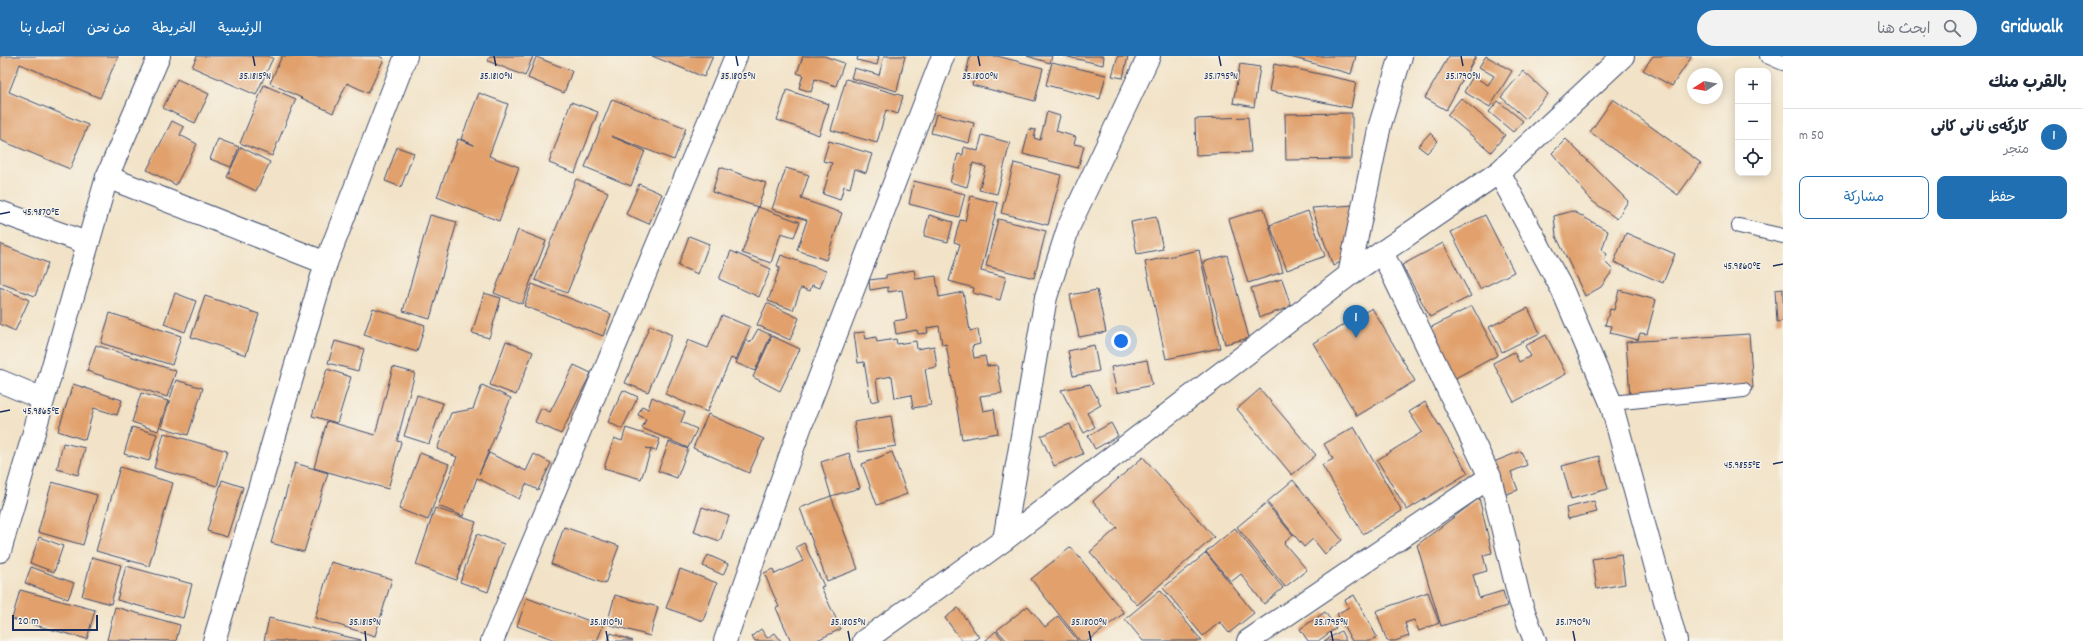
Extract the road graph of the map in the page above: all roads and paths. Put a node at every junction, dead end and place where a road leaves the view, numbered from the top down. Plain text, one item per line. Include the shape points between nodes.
1 (159, 56) edge
2 (406, 56) edge
3 (736, 56) edge
4 (943, 56) edge
5 (1149, 56) edge
6 (1401, 56) edge
7 (1623, 56) edge
8 (1767, 56) edge
9 (1783, 63) edge
10 (1499, 172) junction
11 (107, 177) junction
12 (0, 212) edge
13 (1738, 226) dead end
14 (1783, 236) edge
15 (87, 243) junction
16 (1382, 252) junction
17 (326, 263) junction
18 (1349, 275) junction
19 (0, 381) edge
20 (1744, 390) dead end
21 (43, 399) junction
22 (1611, 403) junction
23 (1490, 477) junction
24 (1004, 540) junction
25 (0, 551) edge
26 (214, 641) edge
27 (492, 641) edge
28 (725, 641) edge
29 (864, 641) edge
30 (1248, 641) edge
31 (1535, 641) edge
32 (1676, 641) edge

1 - 11 street
2 - 17 street
3 - 27 street
4 - 28 street via 800,428
5 - 24 street via 1069,226 1046,297
6 - 18 street via 1380,125
7 - 10 street
8 - 9 lane
10 - 16 street
10 - 22 street via 1562,289
11 - 15 street
11 - 17 street
12 - 15 street
13 - 14 lane
15 - 21 street
16 - 18 street
16 - 23 street
17 - 26 street
18 - 24 street
19 - 21 street
20 - 22 lane
21 - 25 street
22 - 32 street
23 - 30 street
23 - 31 street via 1520,601
24 - 29 street

